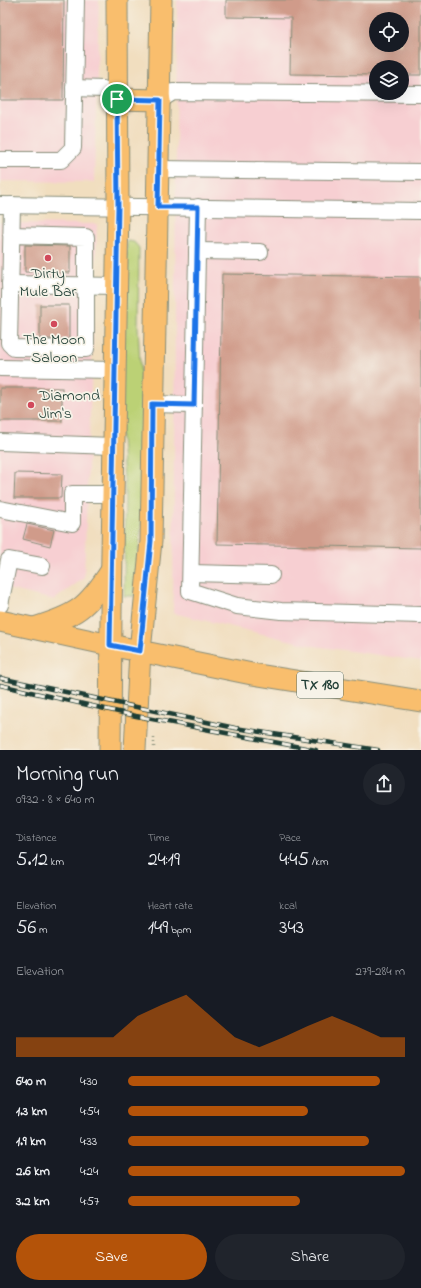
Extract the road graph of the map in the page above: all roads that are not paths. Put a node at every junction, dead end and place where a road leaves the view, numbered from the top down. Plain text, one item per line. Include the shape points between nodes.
1 (76, 0) edge
2 (117, 0) edge
3 (161, 0) edge
4 (74, 88) junction
5 (421, 94) edge
6 (117, 99) junction
7 (160, 100) junction
8 (0, 160) edge
9 (159, 169) junction
10 (421, 172) edge
11 (6, 205) edge
12 (118, 206) junction
13 (158, 207) junction
14 (198, 207) junction
15 (421, 211) edge
16 (11, 235) junction
17 (197, 251) junction
18 (260, 252) dead end
19 (10, 284) junction
20 (86, 286) junction
21 (116, 286) junction
22 (0, 368) edge
23 (114, 370) junction
24 (152, 404) junction
25 (194, 405) junction
26 (0, 442) edge
27 (113, 446) junction
28 (112, 494) junction
29 (0, 509) edge
30 (42, 566) dead end
31 (111, 571) junction
32 (191, 573) junction
33 (271, 575) dead end
34 (0, 605) edge
35 (421, 614) edge
36 (0, 621) edge
37 (34, 628) junction
38 (110, 645) junction
39 (140, 651) junction
40 (421, 701) edge
41 (110, 750) edge
42 (135, 750) edge

1 - 4 street
2 - 6 main road
3 - 7 main road
4 - 6 street via 103,89
4 - 8 street via 73,148 61,160
5 - 7 street via 173,92
6 - 7 main road
6 - 12 main road
7 - 9 main road
9 - 10 street
9 - 13 main road
11 - 12 street
11 - 16 street
12 - 13 street
12 - 21 main road
13 - 14 street
13 - 24 main road
14 - 15 street
14 - 17 street
16 - 19 street
16 - 20 street via 86,237
17 - 18 street
17 - 25 street
19 - 20 street
19 - 20 street via 9,343 14,348 86,350
20 - 21 street
21 - 23 main road
22 - 23 street
23 - 27 main road
24 - 25 street
24 - 39 main road via 151,541
25 - 32 street
26 - 27 street
27 - 28 main road
28 - 29 street via 72,494 72,524
28 - 31 main road
30 - 34 street via 9,560
31 - 37 main road via 95,596 80,609 61,620
31 - 38 main road
32 - 33 street
32 - 35 street via 190,591 237,606 281,611
36 - 37 main road, TX 180
37 - 38 main road, TX 180
38 - 39 main road, TX 180
38 - 41 main road
39 - 40 main road, TX 180 via 252,674
39 - 42 main road

